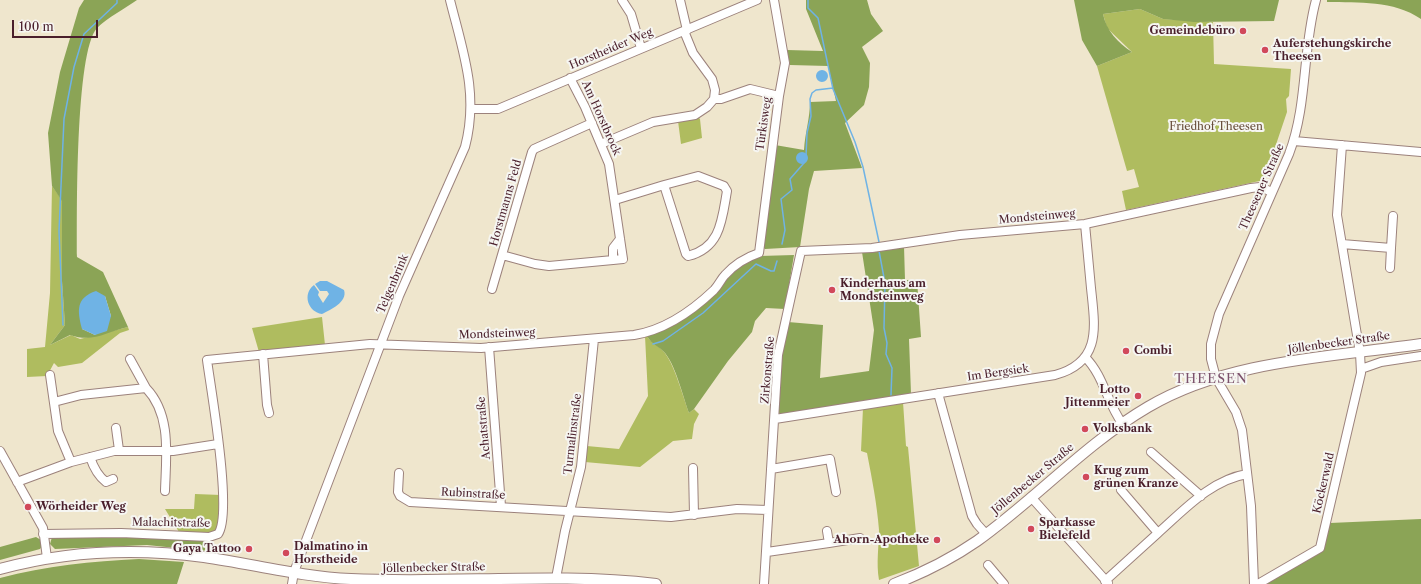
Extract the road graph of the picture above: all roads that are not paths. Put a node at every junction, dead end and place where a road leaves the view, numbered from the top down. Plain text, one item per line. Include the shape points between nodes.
1 (450, 0) edge
2 (622, 0) edge
3 (680, 0) edge
4 (757, 0) edge
5 (774, 0) edge
6 (1316, 0) edge
7 (686, 30) junction
8 (640, 48) junction
9 (570, 78) junction
10 (779, 96) junction
11 (714, 99) junction
12 (471, 109) junction
13 (592, 123) junction
14 (1294, 141) junction
15 (601, 144) junction
16 (1342, 145) junction
17 (1421, 152) edge
18 (664, 185) junction
19 (1272, 192) junction
20 (615, 200) junction
21 (1393, 216) dead end
22 (1085, 224) junction
23 (1342, 244) junction
24 (1391, 248) junction
25 (800, 251) joint
26 (759, 252) joint
27 (502, 255) junction
28 (613, 260) joint
29 (1390, 268) dead end
30 (492, 289) dead end
31 (594, 340) junction
32 (380, 344) junction
33 (1421, 344) edge
34 (489, 347) junction
35 (1360, 353) junction
36 (263, 354) junction
37 (1421, 356) edge
38 (1085, 357) junction
39 (130, 359) dead end
40 (207, 360) joint
41 (1361, 369) junction
42 (50, 375) dead end
43 (1216, 378) junction
44 (146, 388) junction
45 (938, 393) junction
46 (54, 402) junction
47 (270, 413) dead end
48 (775, 419) junction
49 (1122, 423) junction
50 (116, 428) dead end
51 (218, 444) junction
52 (119, 450) junction
53 (0, 451) edge
54 (166, 451) junction
55 (1151, 452) dead end
56 (90, 456) junction
57 (71, 462) junction
58 (693, 468) dead end
59 (771, 469) junction
60 (398, 473) dead end
61 (1247, 474) junction
62 (113, 480) dead end
63 (17, 482) junction
64 (1121, 490) dead end
65 (165, 491) dead end
66 (836, 492) dead end
67 (1201, 496) junction
68 (1031, 497) junction
69 (502, 506) junction
70 (570, 510) junction
71 (768, 510) junction
72 (694, 515) junction
73 (827, 531) dead end
74 (1158, 533) junction
75 (44, 534) junction
76 (986, 534) junction
77 (860, 538) dead end
78 (829, 543) junction
79 (767, 552) junction
80 (47, 558) junction
81 (988, 565) dead end
82 (0, 569) edge
83 (294, 572) junction
84 (556, 578) junction
85 (1107, 582) edge
86 (292, 584) edge
87 (656, 584) edge
88 (764, 584) edge
89 (894, 584) edge
90 (1004, 584) edge
91 (1254, 584) edge
92 (1258, 584) edge

1 - 12 street, Telgenbrink via 468,72
2 - 8 street via 631,14
3 - 7 street
4 - 7 street, Horstheider Weg
5 - 10 street, Türkisweg via 785,53 785,70
6 - 14 street, Theesener Straße via 1309,37 1302,105
7 - 8 street, Horstheider Weg
7 - 11 street via 693,53 712,79
8 - 9 street, Horstheider Weg
9 - 12 street, Horstheider Weg via 498,109
9 - 13 street, Am Horstbrock
10 - 11 street via 750,89
10 - 26 street, Türkisweg
11 - 15 street via 695,115 653,122
12 - 32 street, Telgenbrink via 470,128 460,160
13 - 15 street, Am Horstbrock
13 - 27 street, Horstmanns Feld via 534,149
14 - 16 street
14 - 19 street, Theesener Straße
15 - 20 street, Am Horstbrock via 609,164
16 - 17 street
16 - 23 street, Köckerwald via 1338,215
18 - 18 street via 698,176 726,188 719,232 712,242 690,256 686,254
18 - 20 street
19 - 22 street, Mondsteinweg via 1260,187 1251,188
19 - 43 street, Theesener Straße via 1214,330 1211,353
20 - 28 street, Am Horstbrock via 620,239 612,248
21 - 24 street
22 - 25 street, Mondsteinweg via 960,235 872,248
22 - 38 street, Im Bergsiek via 1095,330 1092,345
23 - 24 street
23 - 35 street, Köckerwald
24 - 29 street
25 - 48 street, Zirkonstraße via 778,355
26 - 31 street, Mondsteinweg via 733,268 700,302 672,321 646,333
27 - 28 street, Horstmanns Feld via 549,266
27 - 30 street, Horstmanns Feld
31 - 34 street, Mondsteinweg
31 - 70 street, Turmalinstraße via 583,451
32 - 34 street, Mondsteinweg
32 - 36 street, Mondsteinweg
32 - 83 street, Telgenbrink
33 - 35 main road, Jöllenbecker Straße
34 - 69 street, Achatstraße
35 - 41 street, Köckerwald
35 - 43 main road, Jöllenbecker Straße via 1279,364
36 - 40 street, Mondsteinweg
36 - 47 street via 267,405
37 - 41 street via 1381,362
38 - 45 street, Im Bergsiek via 1071,369 1055,375
38 - 49 street via 1099,375
39 - 44 street
40 - 51 street, Malachitstraße
41 - 92 street, Köckerwald via 1320,548
42 - 46 street
43 - 49 main road, Jöllenbecker Straße via 1159,401
43 - 61 street, Theesener Straße via 1239,419
44 - 46 street via 81,395
44 - 54 street via 160,408
45 - 48 street, Im Bergsiek
45 - 76 street via 972,516
46 - 57 street via 58,431
48 - 59 street, Zirkonstraße
49 - 68 main road, Jöllenbecker Straße
50 - 52 street
51 - 54 street
51 - 75 street, Malachitstraße via 224,505 221,528 214,536
52 - 54 street
52 - 56 street
53 - 63 street
54 - 65 street
55 - 67 street
56 - 57 street
56 - 62 street via 94,468 104,480
57 - 63 street
58 - 72 street
59 - 66 street via 830,459
59 - 71 street, Zirkonstraße
60 - 69 street, Rubinstraße via 398,492 406,501
61 - 67 street via 1230,478
61 - 91 street, Theesener Straße via 1252,515
63 - 75 street
64 - 74 street
67 - 74 street
68 - 76 main road, Jöllenbecker Straße
68 - 85 street
69 - 70 street, Rubinstraße
70 - 72 street, Rubinstraße via 632,515
70 - 84 street, Turmalinstraße
71 - 72 street, Rubinstraße via 737,509
71 - 79 street, Zirkonstraße
73 - 78 street
74 - 85 street
75 - 80 street
76 - 89 main road, Jöllenbecker Straße via 943,561
77 - 78 street
78 - 79 street
79 - 88 street, Zirkonstraße
80 - 82 main road, Jöllenbecker Straße
80 - 83 main road, Jöllenbecker Straße via 115,552 163,553 206,557
81 - 90 street
83 - 84 main road, Jöllenbecker Straße via 344,579
83 - 86 street, Telgenbrink
84 - 87 main road, Jöllenbecker Straße

